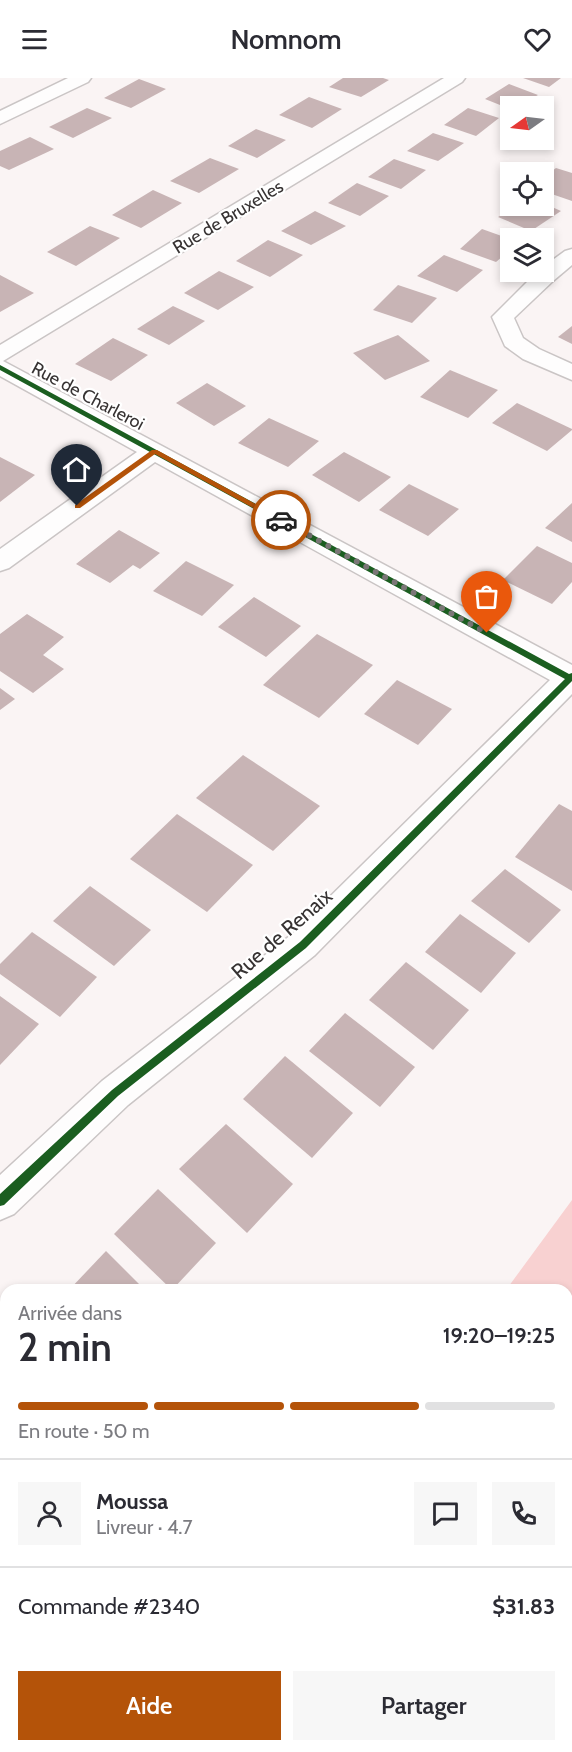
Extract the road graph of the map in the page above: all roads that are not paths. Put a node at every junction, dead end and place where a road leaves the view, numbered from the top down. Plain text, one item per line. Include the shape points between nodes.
1 (82, 78) edge
2 (456, 78) edge
3 (0, 118) edge
4 (572, 255) edge
5 (0, 356) edge
6 (0, 368) edge
7 (572, 373) edge
8 (154, 451) junction
9 (0, 562) edge
10 (571, 677) edge
11 (0, 1201) edge

1 - 3 street
2 - 5 street, Rue de Bruxelles
4 - 7 street via 503,317 513,342
6 - 8 street, Rue de Charleroi
8 - 9 street
8 - 10 street, Rue de Charleroi
10 - 11 street, Rue de Renaix via 303,945 115,1093

